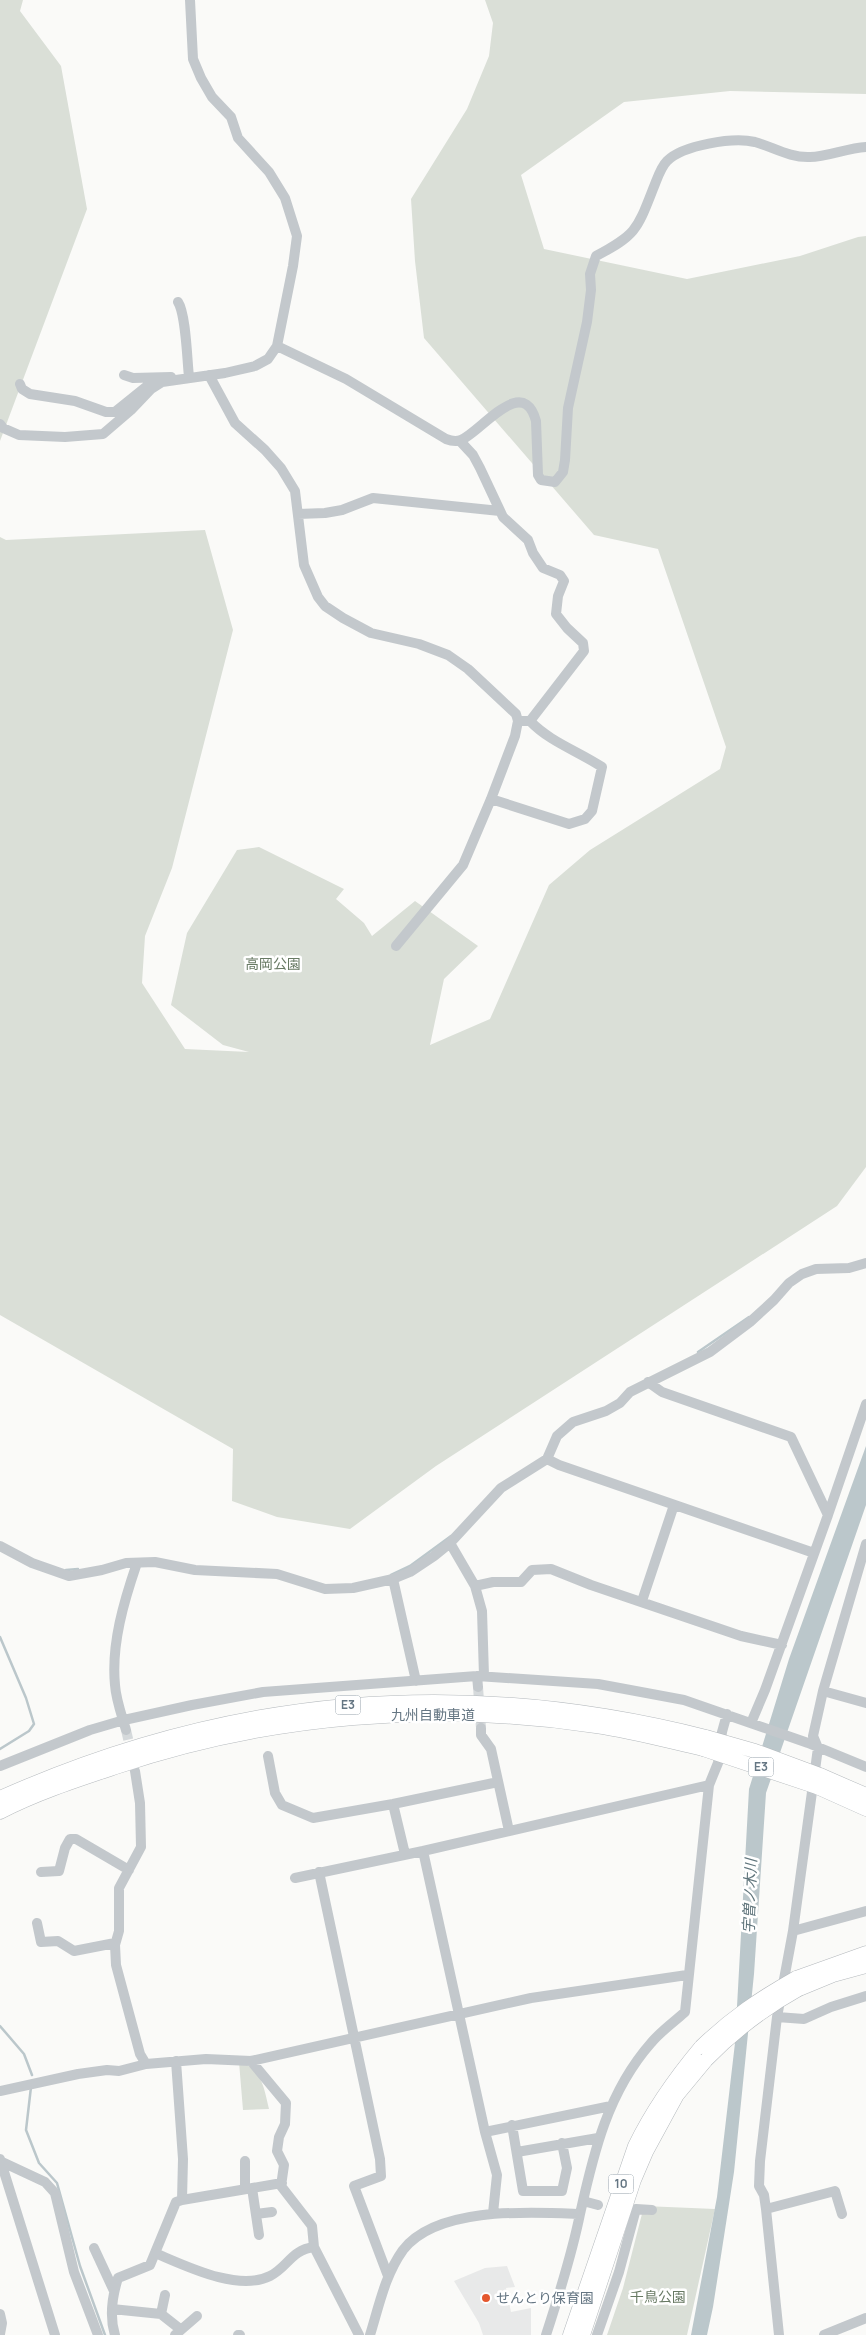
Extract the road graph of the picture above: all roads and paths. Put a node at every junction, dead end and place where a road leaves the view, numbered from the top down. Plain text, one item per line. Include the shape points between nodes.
1 (190, 0) edge
2 (866, 147) edge
3 (178, 302) dead end
4 (277, 346) junction
5 (124, 375) dead end
6 (209, 375) junction
7 (184, 378) junction
8 (161, 383) junction
9 (20, 384) dead end
10 (0, 424) edge
11 (460, 440) junction
12 (500, 511) junction
13 (298, 514) junction
14 (518, 720) junction
15 (530, 721) junction
16 (491, 799) junction
17 (396, 946) dead end
18 (866, 1263) edge
19 (648, 1382) junction
20 (866, 1404) edge
21 (547, 1459) junction
22 (674, 1506) junction
23 (828, 1515) junction
24 (450, 1543) junction
25 (866, 1544) edge
26 (0, 1546) edge
27 (814, 1553) junction
28 (136, 1563) junction
29 (394, 1579) junction
30 (475, 1586) junction
31 (642, 1601) junction
32 (782, 1645) junction
33 (480, 1676) junction
34 (416, 1681) junction
35 (478, 1687) tunnel mouth
36 (823, 1691) junction
37 (866, 1703) edge
38 (727, 1714) junction
39 (753, 1724) junction
40 (125, 1725) junction
41 (481, 1728) tunnel mouth
42 (704, 1743) junction
43 (813, 1745) junction
44 (268, 1756) dead end
45 (0, 1766) edge
46 (866, 1766) edge
47 (135, 1771) dead end
48 (819, 1781) junction
49 (498, 1782) junction
50 (709, 1785) junction
51 (866, 1795) edge
52 (0, 1798) edge
53 (393, 1804) junction
54 (866, 1809) edge
55 (0, 1812) edge
56 (509, 1832) junction
57 (424, 1851) junction
58 (405, 1854) junction
59 (129, 1870) junction
60 (41, 1872) dead end
61 (319, 1872) junction
62 (295, 1878) dead end
63 (866, 1911) edge
64 (37, 1924) dead end
65 (793, 1930) junction
66 (115, 1943) junction
67 (866, 1952) edge
68 (866, 1966) edge
69 (687, 1975) junction
70 (797, 1984) junction
71 (866, 1996) edge
72 (458, 2013) junction
73 (777, 2018) junction
74 (353, 2037) junction
75 (176, 2061) junction
76 (251, 2061) junction
77 (146, 2064) junction
78 (0, 2091) edge
79 (611, 2106) junction
80 (512, 2126) junction
81 (485, 2132) junction
82 (598, 2138) junction
83 (562, 2143) junction
84 (517, 2152) junction
85 (0, 2160) edge
86 (244, 2161) dead end
87 (282, 2183) junction
88 (249, 2189) junction
89 (182, 2200) junction
90 (582, 2201) junction
91 (598, 2205) dead end
92 (766, 2209) junction
93 (652, 2210) dead end
94 (272, 2212) dead end
95 (493, 2213) junction
96 (256, 2214) junction
97 (580, 2214) junction
98 (842, 2214) dead end
99 (259, 2235) dead end
100 (314, 2247) junction
101 (94, 2248) dead end
102 (155, 2254) junction
103 (388, 2276) junction
104 (114, 2291) junction
105 (166, 2295) dead end
106 (112, 2309) junction
107 (0, 2314) edge
108 (161, 2314) junction
109 (197, 2316) dead end
110 (866, 2318) edge
111 (177, 2332) edge
112 (0, 2334) edge
113 (55, 2335) edge
114 (98, 2335) edge
115 (115, 2335) edge
116 (359, 2335) edge
117 (370, 2335) edge
118 (546, 2335) edge
119 (570, 2335) edge
120 (583, 2335) edge
121 (597, 2335) edge
122 (779, 2335) edge
123 (824, 2335) edge

1 - 4 street via 193,59 201,78 212,97 231,117 238,138 270,172 285,198 297,236
2 - 11 street via 810,157 791,155 754,142 730,141 691,148 666,162 638,227 624,240 596,256 590,274 587,322 568,408 563,472 555,482 541,480 538,475 536,421 534,413 524,403 509,405
3 - 7 street via 184,310
4 - 6 street via 268,359 255,366
4 - 11 street via 346,379 446,439
5 - 7 street
6 - 7 street
6 - 13 street via 235,423 281,468 295,491
7 - 8 street
8 - 9 street via 153,381 115,412 30,394
8 - 10 street via 103,434 65,437 19,435
11 - 12 street via 473,454
12 - 13 street via 373,498 342,510
12 - 15 street via 502,517 528,540 532,553 543,568 560,575 564,581 556,614 583,643 584,651
13 - 14 street via 304,565 325,606 371,633 419,644 448,655 468,669 516,714
14 - 15 street
14 - 16 street via 517,731
15 - 16 street via 555,741 584,754 602,767 592,811 585,819 569,824
16 - 17 street via 462,865
18 - 19 street via 849,1268 816,1269 802,1274 750,1322 710,1352
19 - 21 street via 606,1412 573,1422 557,1436
19 - 23 street via 662,1392 791,1437
20 - 23 street
21 - 22 street
21 - 24 street via 501,1488
22 - 27 street
22 - 31 street
23 - 27 street
24 - 29 street via 410,1572
24 - 30 street
25 - 36 street
26 - 28 street via 32,1564 69,1576
27 - 32 street
28 - 29 street via 277,1574 326,1589 353,1588
28 - 40 street via 115,1654 114,1686
29 - 34 street
30 - 31 street via 521,1582 532,1570 551,1569
30 - 33 street via 482,1611
31 - 32 street via 741,1636
32 - 39 street
33 - 34 street
33 - 35 street
33 - 38 street via 598,1684 684,1700
34 - 40 street via 263,1692
36 - 37 street
36 - 43 street
38 - 39 street
38 - 50 street via 718,1762
39 - 43 street
40 - 45 street via 90,1730
41 - 49 street via 481,1735 491,1748
42 - 48 highway, 九州自動車道 / E3, bridge via 755,1751
42 - 52 highway, 九州自動車道 / E3 via 657,1724 535,1705 406,1701 340,1706 275,1714 141,1744 64,1770
42 - 55 highway, 九州自動車道 / E3 via 534,1718 407,1714 341,1718 278,1726 143,1757 68,1783
43 - 46 street
43 - 65 street
44 - 53 street via 274,1793 282,1805 312,1818
47 - 59 street via 141,1847
48 - 51 highway, 九州自動車道 / E3
48 - 54 highway, 九州自動車道 / E3
49 - 53 street
49 - 56 street
50 - 56 street
50 - 69 street
53 - 58 street
56 - 57 street
57 - 58 street
57 - 72 street
58 - 61 street
59 - 60 street via 76,1838 70,1839 65,1848 59,1871
59 - 66 street via 120,1888 119,1930
61 - 62 street
61 - 74 street
63 - 65 street
64 - 66 street via 41,1942 58,1941 74,1950
65 - 73 street
66 - 77 street via 116,1965 140,2054
67 - 70 highway, 10
68 - 70 highway, 10
69 - 72 street via 531,1998
69 - 79 street via 685,2012 652,2042
70 - 119 highway, 10, bridge via 753,2002 727,2022 700,2047 648,2118 635,2146
70 - 120 highway, 10, bridge via 748,2021 706,2060 677,2095 634,2180
71 - 73 street via 804,2019
72 - 74 street
72 - 81 street
73 - 92 street via 760,2161 759,2186
74 - 76 street
74 - 103 street via 381,2176 354,2186
75 - 76 street
75 - 77 street
75 - 89 street via 183,2159
76 - 87 street via 286,2102 285,2124 277,2150 284,2164
77 - 78 street via 119,2071 78,2074
79 - 80 street
79 - 82 street
80 - 81 street
80 - 84 street
81 - 95 street via 496,2175
82 - 83 street
82 - 90 street
83 - 84 street
83 - 84 street via 566,2168 562,2191 523,2191
85 - 113 street
85 - 114 street via 45,2182 54,2193 74,2272
86 - 88 street
87 - 88 street
87 - 100 street via 281,2186 312,2226
88 - 89 street
88 - 96 street
89 - 102 street via 176,2202
90 - 91 street
90 - 97 street
92 - 98 street via 835,2191
92 - 122 street
93 - 121 street via 636,2209
94 - 96 street
95 - 97 street
95 - 103 street via 444,2225 420,2235 404,2249
96 - 99 street
97 - 118 street
100 - 102 street via 303,2248 270,2276 242,2282
100 - 116 street
101 - 104 street
102 - 104 street via 150,2266 118,2278
103 - 117 street
104 - 106 street
105 - 108 street
106 - 108 street
106 - 115 street
107 - 112 street
108 - 111 street
109 - 111 street
110 - 123 street

